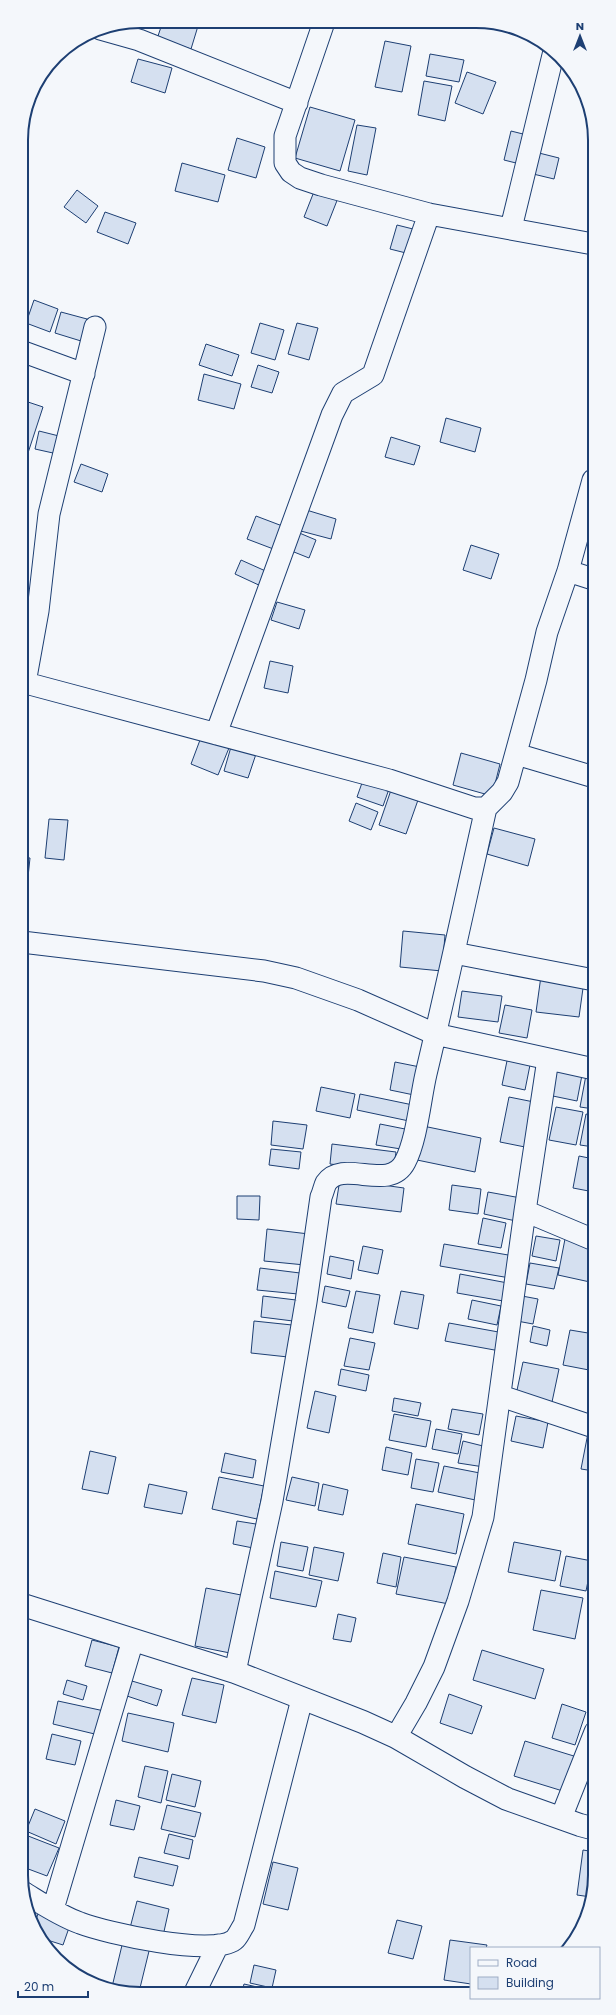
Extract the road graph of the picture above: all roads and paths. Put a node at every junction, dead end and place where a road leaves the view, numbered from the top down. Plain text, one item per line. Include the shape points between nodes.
1 (322, 28) edge
2 (111, 32) edge
3 (552, 58) edge
4 (297, 103) junction
5 (429, 214) junction
6 (512, 228) junction
7 (588, 243) edge
8 (95, 327) dead end
9 (28, 353) edge
10 (84, 374) junction
11 (588, 498) edge
12 (568, 571) junction
13 (588, 577) edge
14 (28, 662) edge
15 (28, 683) edge
16 (216, 734) junction
17 (516, 754) junction
18 (588, 775) edge
19 (486, 808) junction
20 (28, 943) edge
21 (454, 953) junction
22 (588, 979) edge
23 (435, 1034) junction
24 (548, 1059) junction
25 (588, 1068) edge
26 (525, 1211) junction
27 (588, 1237) edge
28 (501, 1396) junction
29 (588, 1425) edge
30 (28, 1609) edge
31 (133, 1640) junction
32 (235, 1672) junction
33 (302, 1699) junction
34 (396, 1737) junction
35 (588, 1750) edge
36 (561, 1818) junction
37 (588, 1827) edge
38 (30, 1896) edge
39 (53, 1909) junction
40 (218, 1945) junction
41 (197, 1987) edge

1 - 4 street
2 - 4 street via 132,37
3 - 6 street
4 - 5 street via 285,136 285,163 291,172 321,185
5 - 6 street
5 - 16 street via 373,375 343,393 332,415
6 - 7 street
8 - 10 street
9 - 10 street
10 - 14 street via 49,514 38,611
11 - 12 street
12 - 13 street
12 - 17 street via 547,632
15 - 16 street
16 - 19 street via 389,780 474,808
17 - 18 street
17 - 19 street via 508,782
19 - 21 street
20 - 23 street via 209,963 296,978 358,1000
21 - 22 street
21 - 23 street
23 - 24 street
23 - 32 street via 411,1144 400,1170 393,1175 382,1176 334,1176 327,1183 321,1197 272,1501
24 - 25 street
24 - 26 street
26 - 27 street
26 - 28 street
28 - 29 street
28 - 34 street via 483,1517 458,1601 434,1667
30 - 31 street
31 - 32 street
31 - 39 street
32 - 33 street
33 - 34 street
33 - 40 street via 244,1925 233,1940
34 - 36 street via 508,1799
35 - 36 street
36 - 37 street
38 - 39 street
39 - 40 street via 78,1923 107,1932 151,1940
40 - 41 street

